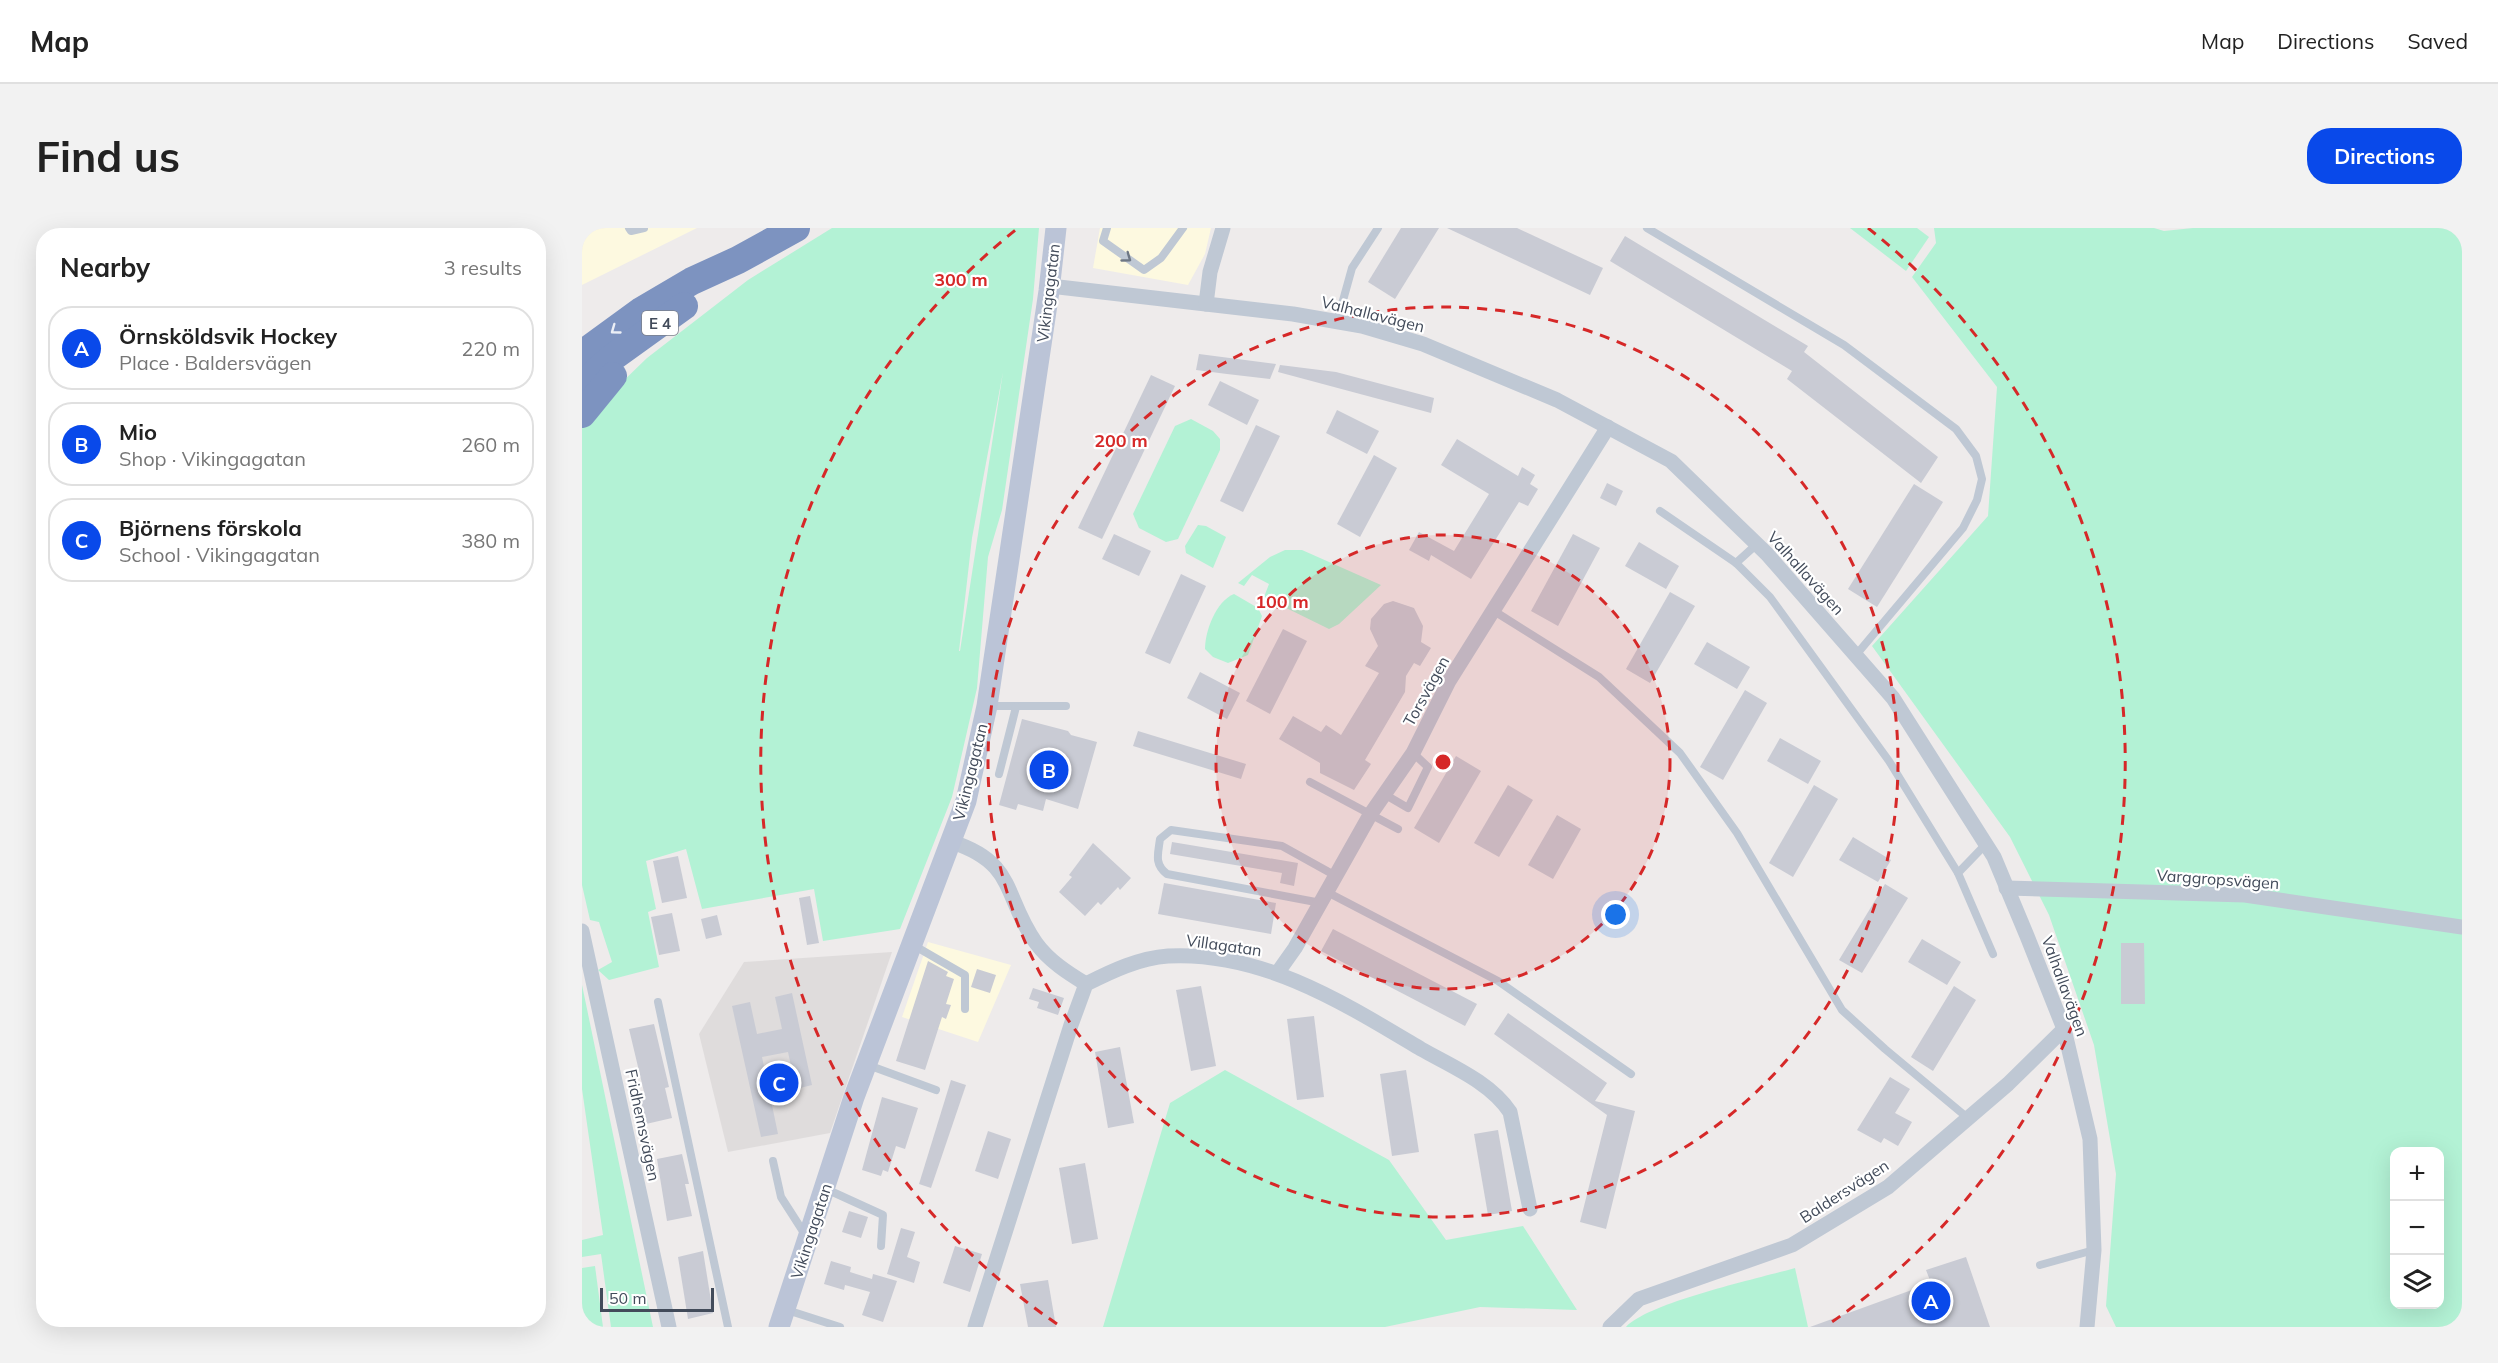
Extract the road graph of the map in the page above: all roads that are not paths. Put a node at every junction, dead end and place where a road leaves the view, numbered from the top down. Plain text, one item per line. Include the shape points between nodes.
1 (644, 228) edge
2 (796, 228) edge
3 (1056, 228) edge
4 (1107, 228) edge
5 (1183, 228) edge
6 (1223, 228) edge
7 (1378, 228) edge
8 (1647, 228) edge
9 (630, 229) edge
10 (738, 260) junction
11 (1050, 286) junction
12 (1206, 304) junction
13 (680, 308) junction
14 (1337, 322) junction
15 (582, 354) edge
16 (582, 386) edge
17 (582, 414) edge
18 (1608, 427) junction
19 (1660, 512) dead end
20 (1757, 544) junction
21 (1736, 563) junction
22 (1494, 611) junction
23 (1856, 656) junction
24 (987, 706) junction
25 (1066, 706) dead end
26 (1016, 707) junction
27 (1413, 753) junction
28 (999, 774) dead end
29 (1310, 782) dead end
30 (1384, 794) junction
31 (1370, 815) junction
32 (1398, 829) dead end
33 (951, 842) junction
34 (1986, 844) junction
35 (1958, 873) junction
36 (1336, 876) junction
37 (2006, 888) junction
38 (1324, 897) junction
39 (2462, 927) edge
40 (582, 931) edge
41 (911, 945) junction
42 (1993, 954) dead end
43 (1278, 972) junction
44 (1086, 984) junction
45 (658, 1002) dead end
46 (964, 1009) dead end
47 (2064, 1029) junction
48 (866, 1065) junction
49 (1630, 1074) dead end
50 (936, 1090) dead end
51 (1969, 1119) junction
52 (773, 1161) dead end
53 (824, 1188) junction
54 (1530, 1209) dead end
55 (808, 1239) junction
56 (881, 1246) dead end
57 (2094, 1250) junction
58 (2040, 1265) dead end
59 (782, 1318) edge
60 (669, 1327) edge
61 (728, 1327) edge
62 (840, 1327) edge
63 (975, 1327) edge
64 (1610, 1327) edge
65 (2087, 1327) edge

1 - 9 lane
2 - 10 highway, E 4
3 - 11 street, Vikingagatan
4 -> 5 lane via 1104,241 1143,270 1161,258
6 - 12 street via 1210,272
7 - 14 lane via 1352,268
8 - 23 lane via 1844,345 1956,429 1976,456 1982,479 1963,528
10 - 13 highway, E 4
10 -> 15 highway, E 4 via 641,311
11 - 12 street, Valhallavägen
11 - 24 street, Vikingagatan
12 - 14 street, Valhallavägen
13 - 16 highway, E 4 via 609,360
13 - 17 highway via 620,368
14 - 18 street, Valhallavägen via 1423,344 1557,400
18 - 20 street, Valhallavägen via 1671,461
18 - 22 street, Torsvägen
19 - 21 lane
20 - 21 lane
20 - 23 street, Valhallavägen
21 - 35 lane via 1770,597 1833,681
22 - 27 street, Torsvägen via 1449,681
22 - 51 lane via 1599,676 1680,753 1737,833 1842,1010
23 - 34 street, Valhallavägen via 1893,698
24 - 26 lane
24 - 33 street, Vikingagatan via 966,801
25 - 26 lane
26 - 28 lane
27 - 30 street, Torsvägen
27 - 30 lane via 1428,767 1408,808
29 - 31 lane
30 - 31 street, Torsvägen
31 - 32 lane
31 - 36 street, Torsvägen
33 - 41 street, Vikingagatan
33 - 44 street via 977,851 996,866 1009,884 1037,944 1057,965
34 - 35 lane
34 - 37 street, Valhallavägen
35 - 42 lane
36 - 38 street, Torsvägen
36 - 38 lane via 1282,846 1171,830 1160,839 1157,861 1167,874
37 - 39 street, Varggropsvägen via 2246,895
37 - 47 street, Valhallavägen
38 - 43 street, Torsvägen
38 - 49 lane via 1498,981
40 - 60 street, Fridhemsvägen
41 - 46 lane via 964,975
41 - 48 street, Vikingagatan
43 - 44 street, Villagatan via 1212,958 1167,956 1123,966
43 - 54 street, Villagatan via 1351,1006 1494,1093 1513,1123
44 - 63 street
45 - 61 lane
47 - 51 street, Baldersvägen
47 - 57 street, Valhallavägen via 2090,1139
48 - 50 lane
48 - 53 street, Vikingagatan
51 - 64 street, Baldersvägen via 1888,1187 1792,1245 1639,1299
52 - 55 lane via 781,1197
53 - 55 street, Vikingagatan
53 - 56 lane via 883,1215
55 - 59 street, Vikingagatan
57 - 58 lane
57 - 65 street, Valhallavägen
59 - 62 lane

